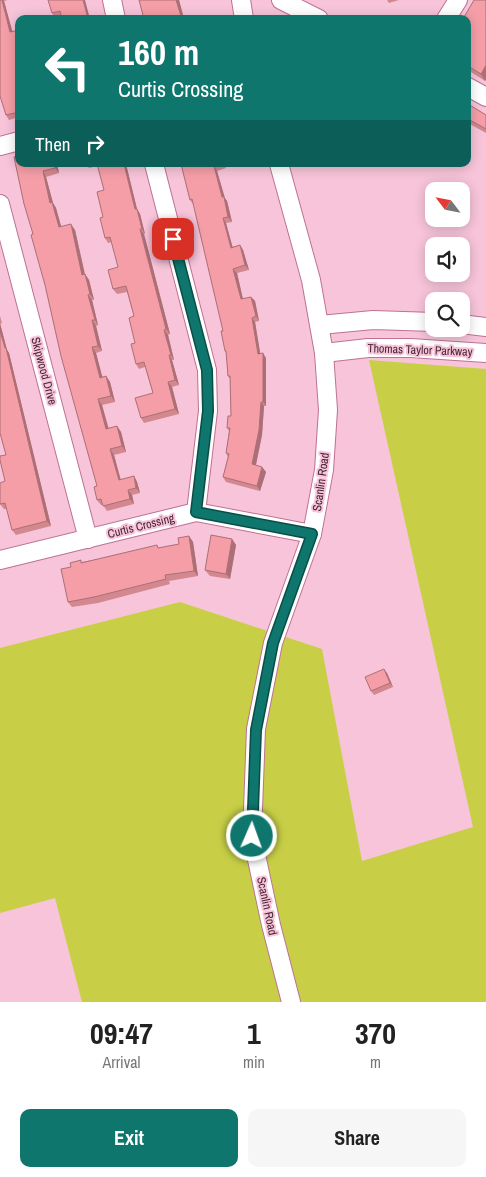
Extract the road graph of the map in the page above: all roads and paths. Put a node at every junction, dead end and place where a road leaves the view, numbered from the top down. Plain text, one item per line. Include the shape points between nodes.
1 (112, 0) edge
2 (241, 0) edge
3 (281, 0) edge
4 (458, 0) edge
5 (115, 15) edge
6 (243, 15) edge
7 (310, 15) edge
8 (449, 15) edge
9 (471, 89) edge
10 (486, 97) edge
11 (15, 142) edge
12 (0, 146) edge
13 (155, 167) edge
14 (280, 167) edge
15 (0, 204) edge
16 (425, 322) edge
17 (320, 325) junction
18 (470, 325) edge
19 (486, 326) edge
20 (324, 353) junction
21 (486, 353) edge
22 (196, 512) junction
23 (312, 534) junction
24 (88, 539) junction
25 (0, 560) edge
26 (291, 1002) edge

1 - 5 street
2 - 6 street
3 - 7 street
4 - 8 street
9 - 10 street
11 - 12 street
13 - 22 street via 207,370 208,411
14 - 17 street, Scanlin Road
15 - 24 street, Skipwood Drive
16 - 17 street via 372,320
17 - 20 street, Scanlin Road
18 - 19 street
20 - 21 street, Thomas Taylor Parkway via 368,348
20 - 23 street, Scanlin Road via 328,410 324,470
22 - 23 street, Curtis Crossing
22 - 24 street, Curtis Crossing
23 - 26 street, Scanlin Road via 273,643 256,730 252,836
24 - 25 street, Curtis Crossing

